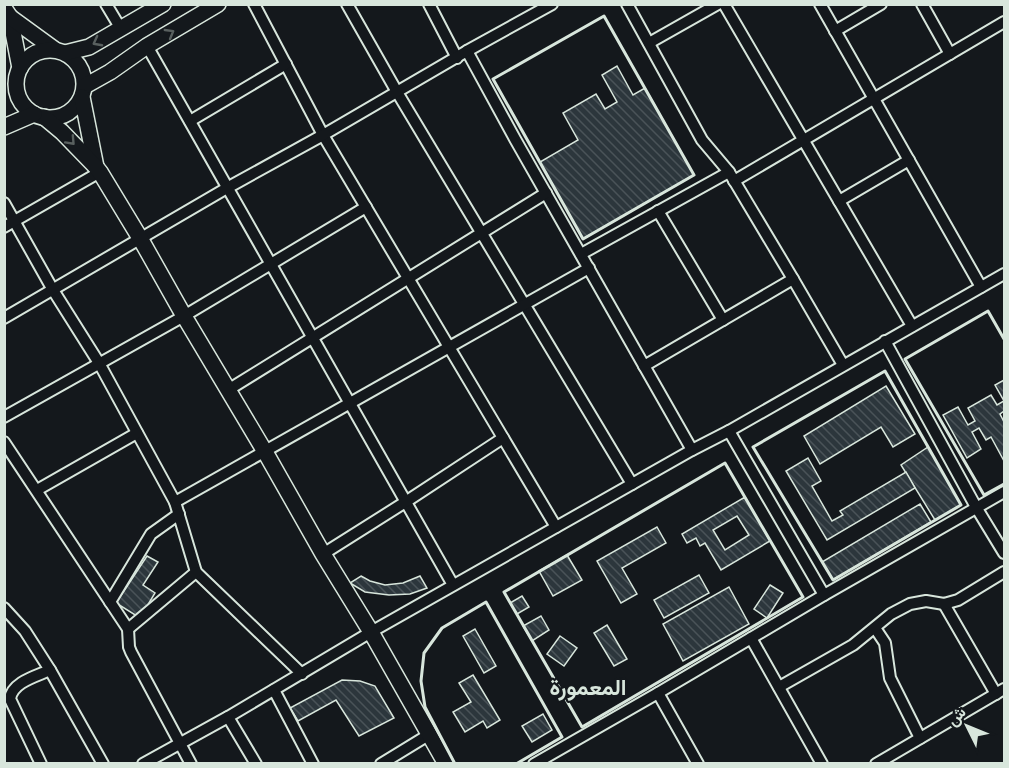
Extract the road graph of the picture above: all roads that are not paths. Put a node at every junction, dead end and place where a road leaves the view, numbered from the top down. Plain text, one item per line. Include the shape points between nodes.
1 (106, 4) edge
2 (163, 4) edge
3 (218, 4) edge
4 (254, 4) edge
5 (347, 4) edge
6 (429, 4) edge
7 (552, 4) edge
8 (627, 4) edge
9 (718, 4) edge
10 (724, 4) edge
11 (820, 4) edge
12 (881, 4) edge
13 (922, 4) edge
14 (536, 9) edge
15 (7, 12) edge
16 (1005, 22) edge
17 (121, 28) junction
18 (835, 31) junction
19 (648, 43) junction
20 (147, 46) junction
21 (60, 51) junction
22 (467, 51) junction
23 (950, 54) junction
24 (457, 58) junction
25 (286, 64) junction
26 (13, 78) edge
27 (83, 92) junction
28 (397, 93) junction
29 (874, 99) junction
30 (39, 116) junction
31 (190, 122) junction
32 (4, 127) edge
33 (323, 135) junction
34 (803, 140) junction
35 (909, 160) junction
36 (98, 170) junction
37 (732, 177) junction
38 (227, 188) junction
39 (546, 193) junction
40 (839, 201) junction
41 (4, 203) edge
42 (366, 207) junction
43 (658, 212) junction
44 (15, 222) junction
45 (4, 227) edge
46 (482, 233) junction
47 (140, 238) junction
48 (581, 254) junction
49 (271, 265) junction
50 (589, 268) junction
51 (1005, 274) edge
52 (408, 278) junction
53 (793, 279) junction
54 (981, 287) junction
55 (53, 290) junction
56 (524, 304) junction
57 (184, 316) junction
58 (4, 318) edge
59 (723, 320) junction
60 (912, 326) junction
61 (312, 338) junction
62 (885, 341) junction
63 (449, 346) junction
64 (99, 363) junction
65 (843, 365) junction
66 (644, 366) junction
67 (228, 390) junction
68 (349, 402) junction
69 (4, 417) edge
70 (729, 431) junction
71 (137, 433) junction
72 (503, 438) junction
73 (4, 442) edge
74 (264, 450) junction
75 (692, 450) junction
76 (632, 484) junction
77 (36, 490) junction
78 (1005, 492) edge
79 (407, 501) junction
80 (175, 502) junction
81 (976, 507) junction
82 (179, 514) junction
83 (556, 527) junction
84 (1005, 553) edge
85 (323, 554) junction
86 (196, 572) junction
87 (1005, 572) edge
88 (453, 585) junction
89 (824, 595) junction
90 (110, 602) junction
91 (944, 604) junction
92 (4, 608) edge
93 (875, 628) junction
94 (128, 629) junction
95 (371, 632) junction
96 (751, 638) junction
97 (50, 670) junction
98 (302, 674) junction
99 (779, 687) junction
100 (274, 690) junction
101 (1000, 692) edge
102 (658, 693) junction
103 (228, 717) junction
104 (430, 734) junction
105 (920, 738) junction
106 (180, 742) junction
107 (41, 764) edge
108 (104, 764) edge
109 (143, 764) edge
110 (191, 764) edge
111 (256, 764) edge
112 (313, 764) edge
113 (381, 764) edge
114 (447, 764) edge
115 (534, 764) edge
116 (698, 764) edge
117 (822, 764) edge
118 (876, 764) edge

1 - 17 street
2 - 17 street
20 -> 3 street
4 - 25 street
5 - 28 street
6 - 24 street
7 - 14 street
8 - 19 street
9 - 19 street
10 - 34 street
11 - 18 street
12 - 18 street
13 - 23 street
14 - 22 street
15 - 21 street
15 - 26 street
16 - 23 street
17 -> 21 street via 89,46
18 - 29 street
19 - 37 street via 702,140
20 - 27 street
20 - 31 street
21 - 26 street via 34,53
21 - 27 street via 80,66
22 - 24 street
22 - 39 street
23 - 29 street
24 - 28 street
25 - 31 street
25 - 33 street
26 - 30 street via 26,108
27 - 30 street via 66,114
27 - 36 street
28 - 33 street
28 - 46 street
29 - 34 street
29 - 35 street
30 - 32 street
30 -> 36 street via 62,132
31 - 38 street
33 - 38 street
33 - 42 street
34 - 37 street
34 - 40 street
35 - 40 street
35 - 54 street
36 - 44 street
36 - 47 street
37 - 43 street
37 - 53 street
38 - 47 street
38 - 49 street
39 - 46 street
39 - 48 street
40 - 60 street
41 - 44 street
42 - 49 street
42 - 52 street
43 - 48 street
43 - 59 street
44 - 45 street
44 - 55 street
46 - 52 street
46 - 56 street
47 - 55 street
47 - 57 street
48 - 50 street
49 - 57 street
49 - 61 street
50 - 56 street
50 - 66 street
51 - 54 street
52 - 61 street
52 - 63 street
53 - 59 street
53 - 65 street
54 - 60 street
55 - 58 street
55 - 64 street
56 - 63 street
56 - 76 street
57 - 64 street
57 - 67 street
59 - 66 street
60 - 62 street
61 - 67 street
61 - 68 street
62 - 65 street
62 - 81 street
63 - 68 street
63 - 72 street
64 - 69 street
64 - 71 street
65 - 70 street
66 - 75 street
67 - 74 street
68 - 74 street
68 - 79 street
70 - 75 street
70 - 89 street
71 - 77 street
71 - 80 street
72 - 79 street
72 - 83 street
73 - 77 street
74 - 80 street
74 - 85 street
75 - 76 street
76 - 83 street
77 - 90 street
78 - 81 street
79 - 85 street
79 - 88 street
80 - 82 street
81 - 84 street
81 - 89 street
82 - 86 street
82 - 90 street via 151,534
83 - 88 street
85 - 95 street
86 - 94 street
86 - 98 street
87 - 91 street
88 - 95 street
89 - 96 street
90 - 94 street
91 - 93 street via 910,604
91 - 101 street
92 - 97 street via 26,631
93 - 99 street
93 - 105 street via 885,643 890,678
94 - 106 street via 131,652
95 - 98 street
95 - 104 street
96 - 99 street
96 - 102 street
97 - 107 street via 18,685 10,699
97 - 108 street
98 - 100 street
99 - 117 street
100 - 103 street
100 - 112 street
101 - 105 street
102 - 115 street
102 - 116 street
103 - 106 street
103 - 111 street
104 - 113 street
104 - 114 street
105 - 118 street
106 - 109 street
106 - 110 street

